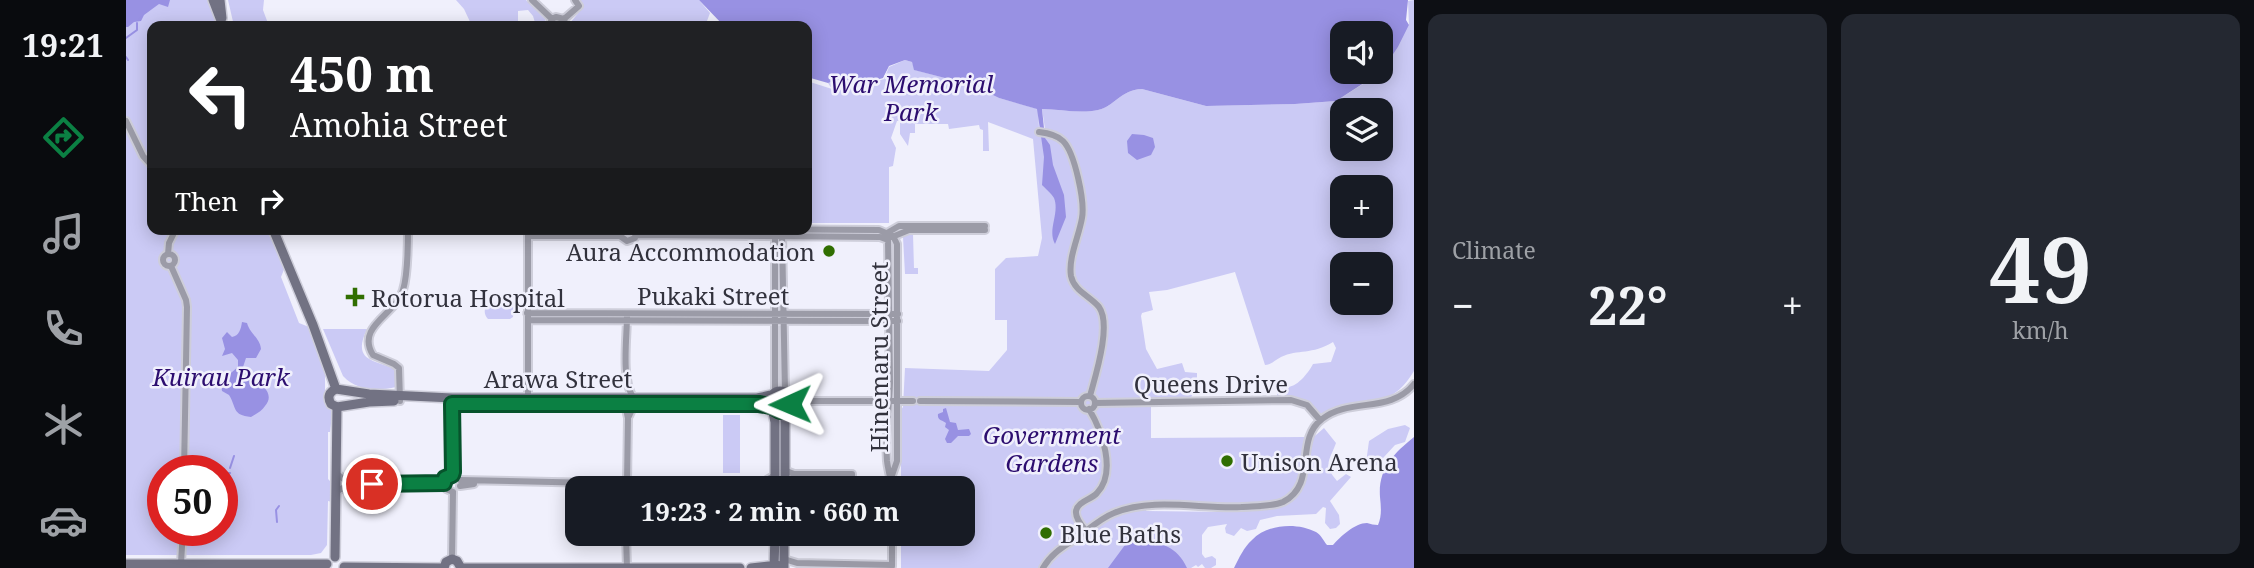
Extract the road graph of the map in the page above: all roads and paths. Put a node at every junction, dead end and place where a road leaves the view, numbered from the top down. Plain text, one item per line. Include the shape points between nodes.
1 (213, 0) edge
2 (220, 0) edge
3 (532, 0) edge
4 (575, 0) edge
5 (221, 21) edge
6 (223, 21) edge
7 (548, 21) edge
8 (567, 21) edge
9 (126, 121) edge
10 (1039, 132) dead end
11 (147, 161) edge
12 (985, 228) dead end
13 (173, 235) edge
14 (276, 235) edge
15 (408, 235) edge
16 (528, 235) edge
17 (622, 235) edge
18 (635, 235) edge
19 (779, 235) edge
20 (779, 235) edge
21 (812, 235) edge
22 (888, 236) junction
23 (528, 317) junction
24 (626, 317) junction
25 (775, 318) junction
26 (784, 318) junction
27 (889, 318) junction
28 (898, 318) junction
29 (626, 378) junction
30 (1414, 384) edge
31 (341, 390) junction
32 (1090, 396) junction
33 (782, 398) junction
34 (400, 399) junction
35 (528, 400) junction
36 (621, 400) junction
37 (634, 400) junction
38 (452, 401) junction
39 (888, 401) junction
40 (896, 401) junction
41 (1081, 402) junction
42 (1095, 403) junction
43 (340, 406) junction
44 (772, 407) junction
45 (1089, 410) junction
46 (628, 418) junction
47 (1320, 419) junction
48 (184, 455) edge
49 (784, 470) junction
50 (336, 473) junction
51 (452, 475) junction
52 (775, 475) edge
53 (627, 476) edge
54 (784, 476) edge
55 (852, 476) edge
56 (890, 476) edge
57 (892, 476) edge
58 (444, 483) junction
59 (460, 483) junction
60 (565, 483) edge
61 (357, 484) junction
62 (336, 492) junction
63 (453, 492) junction
64 (1086, 531) junction
65 (182, 546) edge
66 (626, 546) edge
67 (776, 546) edge
68 (782, 546) edge
69 (892, 546) edge
70 (335, 556) junction
71 (452, 559) junction
72 (126, 564) edge
73 (181, 564) junction
74 (141, 566) edge
75 (327, 566) edge
76 (779, 566) edge
77 (892, 566) edge
78 (344, 568) edge
79 (444, 568) edge
80 (461, 568) edge
81 (627, 568) edge
82 (740, 568) edge
83 (751, 568) edge
84 (1043, 568) edge

1 - 5 main road
2 - 6 main road
3 - 7 street
4 - 8 street via 579,6
9 - 11 street
10 - 32 street via 1056,136 1068,147 1083,199 1070,275 1103,317 1101,356
12 - 22 street via 909,230
13 - 48 street via 164,262 171,266 187,307
14 - 31 main road
15 - 34 street via 404,288 397,302 378,319 369,340 373,355 399,368
16 - 23 street
17 - 18 street via 627,241
19 - 25 street
20 - 26 street
21 - 22 street
22 - 27 street, Hinemaru Street
22 - 28 street, Hinemaru Street via 897,244
23 - 24 street, Pukaki Street
23 - 35 street
24 - 25 street, Pukaki Street
24 - 29 street
25 - 26 street, Pukaki Street
25 - 33 street
26 - 27 street, Pukaki Street
26 - 33 street
27 - 28 street, Pukaki Street
27 - 39 street, Hinemaru Street
28 - 40 street, Hinemaru Street
29 - 36 street
29 - 37 street
30 - 47 street via 1392,401 1339,410
31 - 34 main road, Arawa Street
31 - 43 main road via 348,397
31 - 43 main road via 331,392 329,398 331,404
32 - 41 street
32 - 42 street
33 - 37 main road, Arawa Street
33 - 39 street, Arawa Street
33 - 44 main road
33 - 44 main road, Arawa Street via 780,411
33 - 49 main road
34 - 38 main road, Arawa Street
34 - 43 main road, Arawa Street
35 - 36 main road, Arawa Street
35 - 38 main road, Arawa Street
36 - 37 main road, Arawa Street
36 - 46 street
37 - 44 main road, Arawa Street
37 - 46 street
38 - 51 street
39 - 40 street, Arawa Street
39 - 56 street, Hinemaru Street
40 - 41 street
40 - 57 street, Hinemaru Street via 898,461
41 - 45 street
42 - 45 street
42 - 47 street, Queens Drive via 1291,400 1307,405
43 - 50 main road
44 - 52 main road
45 - 64 street via 1102,434 1106,470 1099,491 1077,509
46 - 53 street
47 - 64 street via 1310,435 1303,481 1283,501 1237,507 1143,506 1113,514
49 - 54 main road
49 - 55 street
50 - 61 street
50 - 62 main road
51 - 58 street
51 - 59 street
58 - 61 street
58 - 63 street
59 - 60 street
59 - 63 street
61 - 62 street
62 - 70 main road
63 - 71 street
64 - 84 street via 1052,555
65 - 73 street
66 - 81 street
67 - 76 main road
68 - 76 main road
69 - 77 street
70 - 75 main road
70 - 78 main road via 342,559
71 - 79 main road
71 - 80 main road
72 - 74 main road
73 - 74 main road
73 - 75 main road
76 - 77 street
76 - 83 main road
78 - 79 main road
80 - 81 main road
81 - 82 main road

